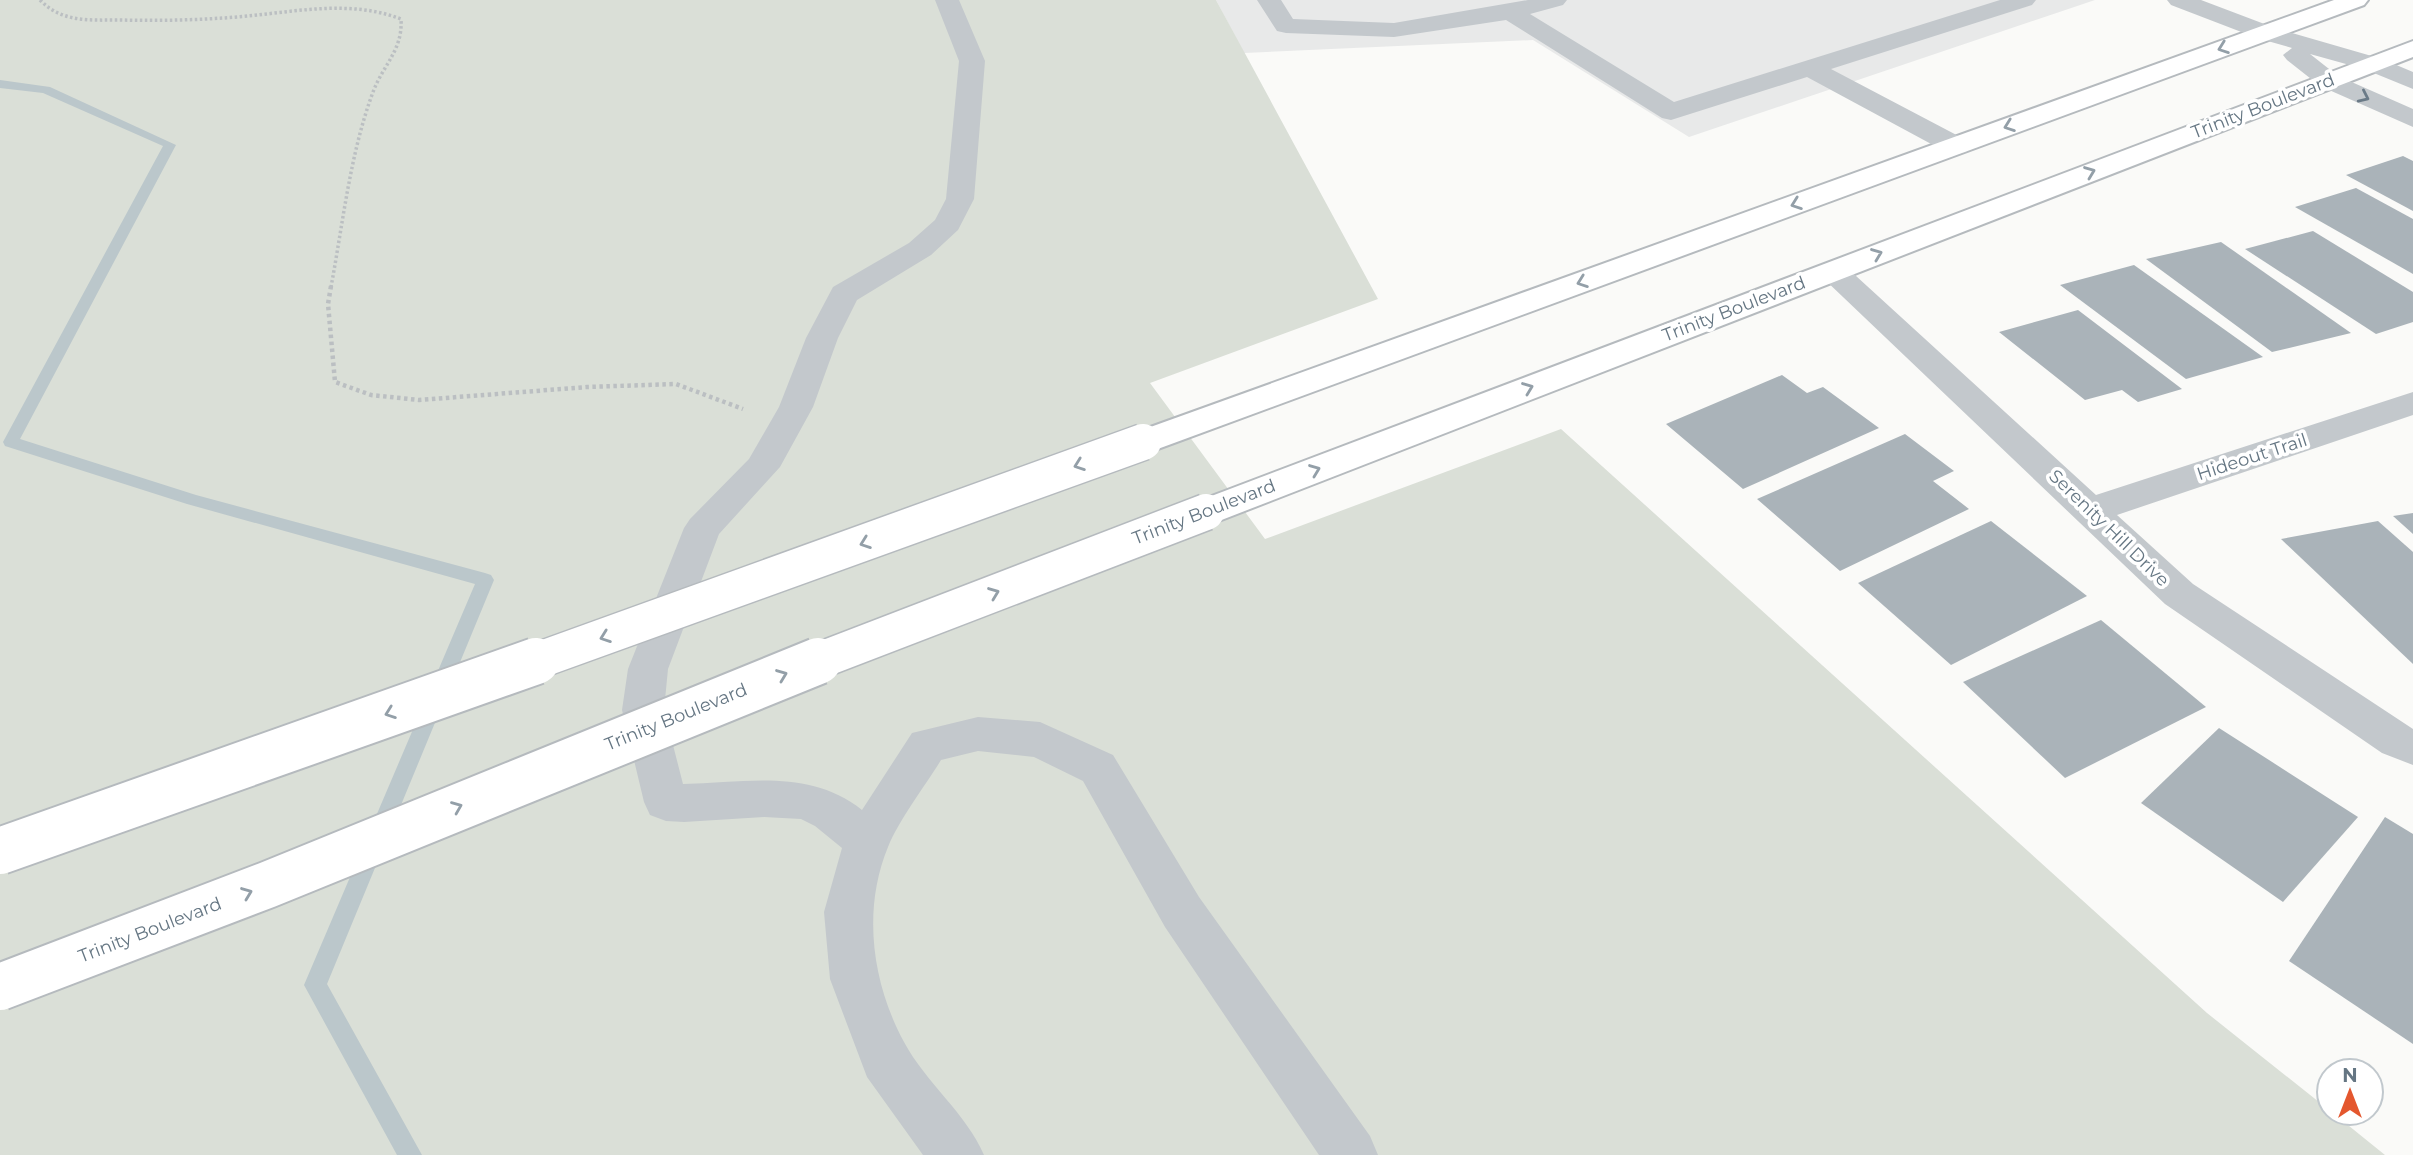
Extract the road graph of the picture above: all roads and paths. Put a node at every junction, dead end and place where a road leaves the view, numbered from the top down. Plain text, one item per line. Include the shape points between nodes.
1 (40, 0) edge
2 (947, 0) edge
3 (1269, 0) edge
4 (1555, 0) edge
5 (2024, 0) edge
6 (2179, 0) edge
7 (2356, 0) edge
8 (368, 3) dead end
9 (379, 6) dead end
10 (1510, 12) junction
11 (2266, 33) junction
12 (2413, 48) edge
13 (2373, 64) junction
14 (1809, 68) junction
15 (2329, 81) junction
16 (2413, 81) edge
17 (2413, 119) edge
18 (1956, 146) junction
19 (1833, 271) junction
20 (2413, 403) edge
21 (779, 438) junction
22 (2091, 510) junction
23 (2413, 747) edge
24 (867, 841) junction
25 (0, 851) edge
26 (0, 987) edge
27 (957, 1155) edge
28 (1351, 1155) edge

1 - 8 path via 50,11 73,19 147,21
2 - 21 street via 972,61 960,199 948,224 920,249 844,294
3 - 10 street via 1286,26 1394,30
4 - 10 street
5 - 14 street
6 - 11 street
7 - 11 main road
9 - 21 path via 401,19 402,37 373,91 357,150 328,304 335,382 371,394 419,400 677,384 741,408
10 - 14 street via 1671,112
11 - 13 street
11 - 15 street
11 -> 18 main road
12 - 13 main road, Trinity Boulevard
13 - 15 main road, Trinity Boulevard
13 - 16 street
14 - 18 street
15 -> 17 street
19 -> 15 main road, Trinity Boulevard
18 -> 25 main road, bridge via 703,602
19 - 22 street, Serenity Hill Drive
26 -> 19 main road, Trinity Boulevard, bridge via 267,885 740,691
20 - 22 street, Hideout Trail
21 - 24 street via 762,467 703,528 648,669 643,710 666,802 692,805 777,798 819,805
22 - 23 street, Serenity Hill Drive via 2179,594 2397,741
24 - 27 street via 848,912 854,979 885,1059
24 - 28 street via 927,746 978,734 1040,740 1098,768 1182,912

